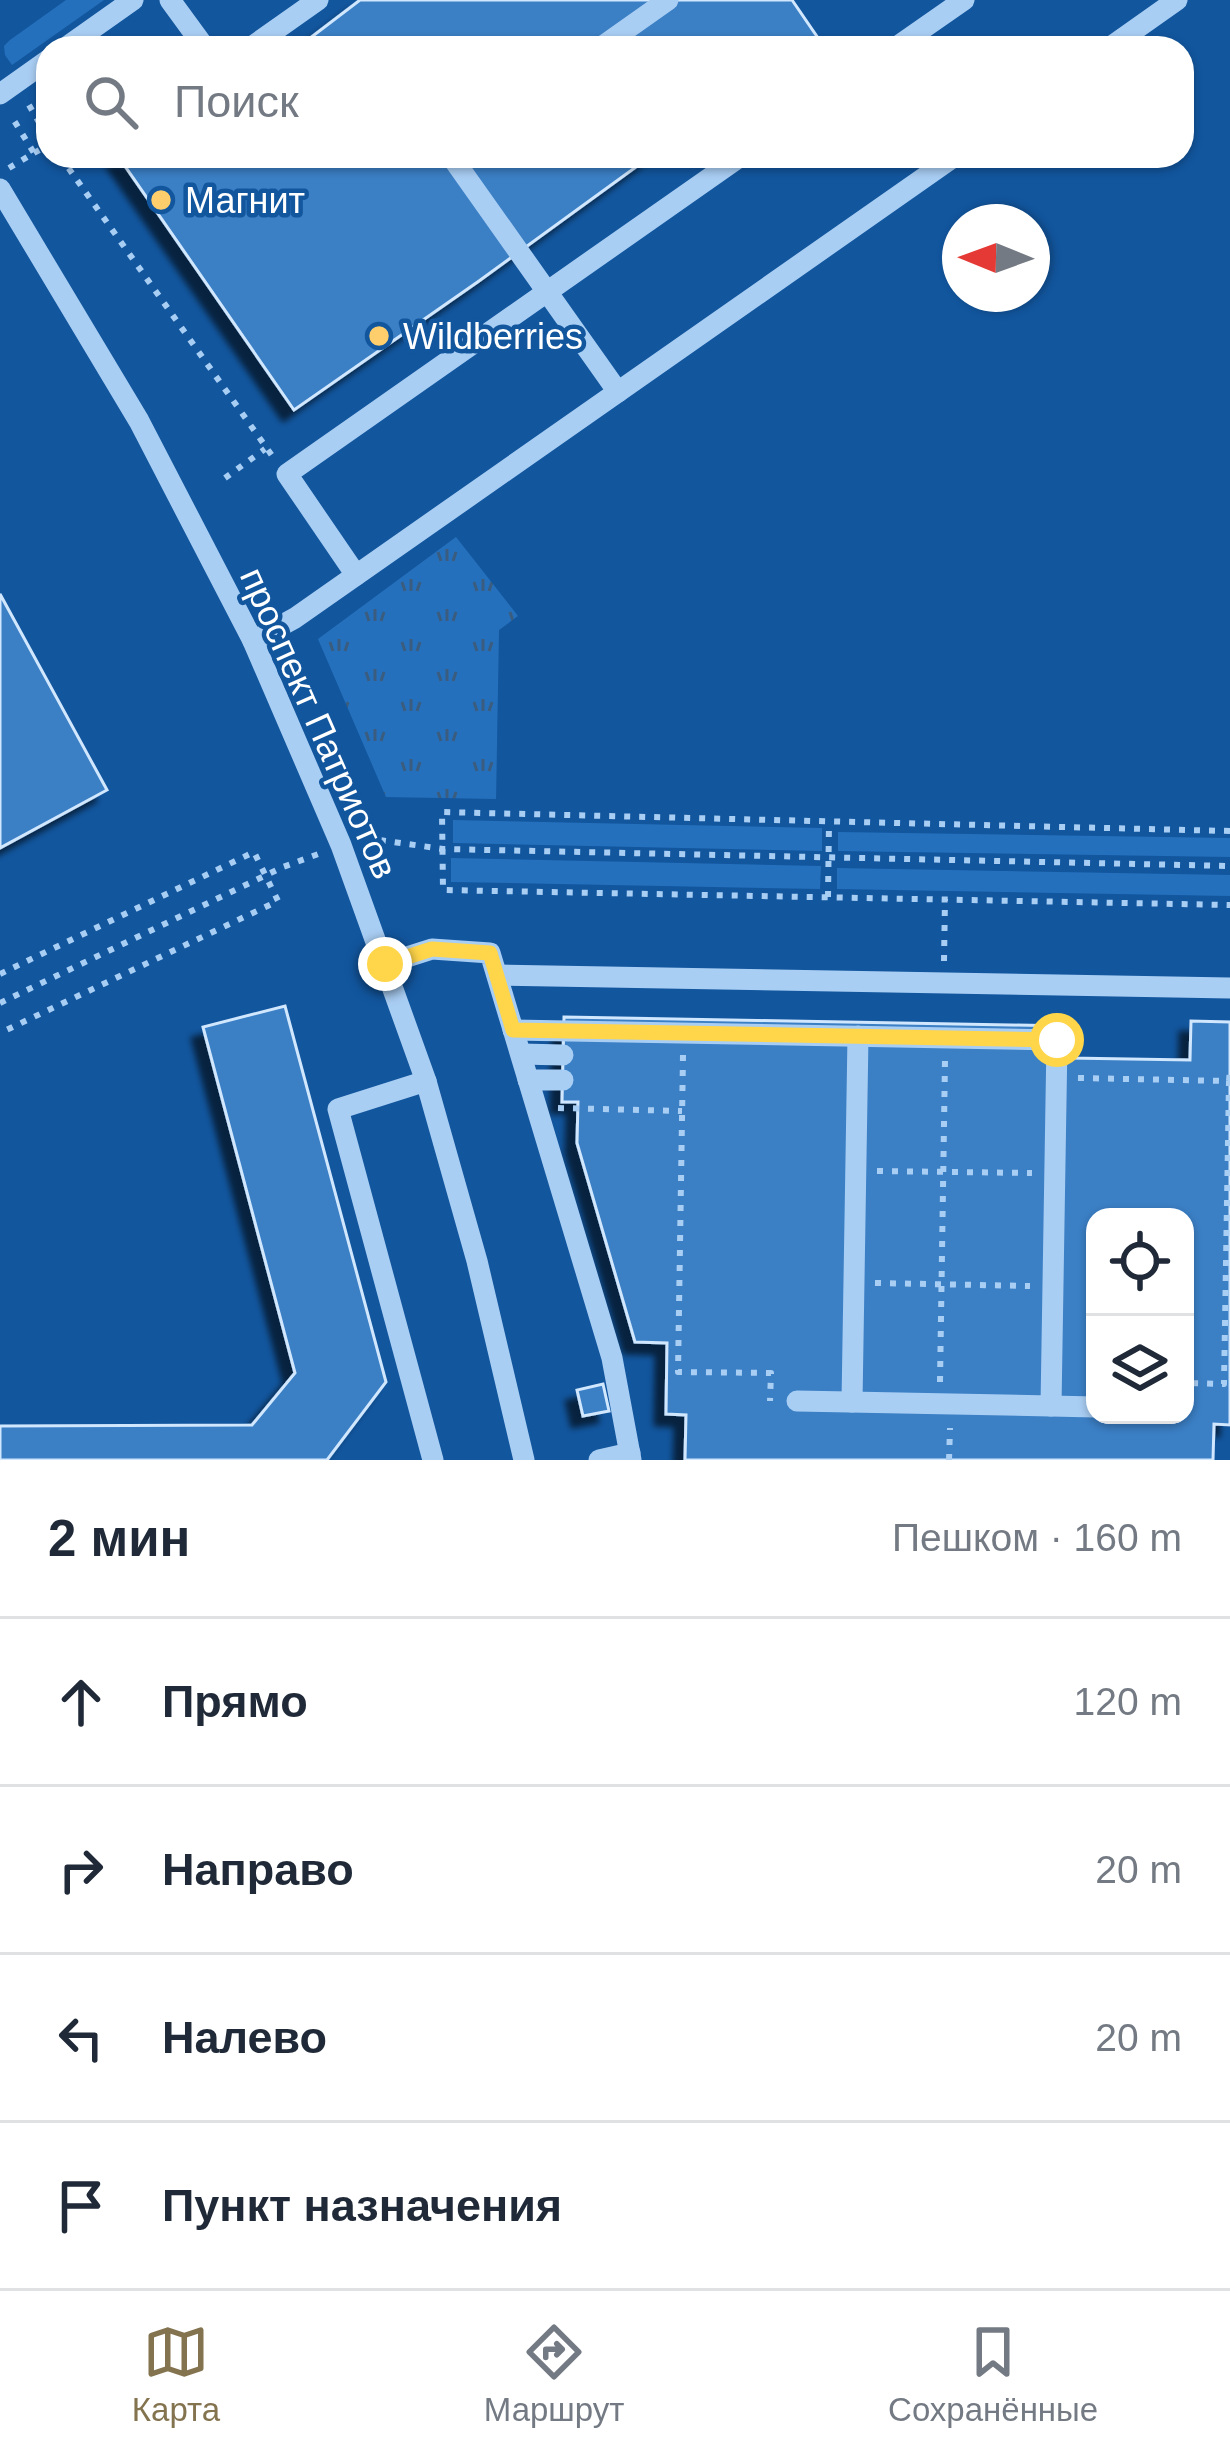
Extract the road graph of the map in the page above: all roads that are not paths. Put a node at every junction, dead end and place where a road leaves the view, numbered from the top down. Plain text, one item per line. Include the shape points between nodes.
1 (133, 0) edge
2 (170, 0) edge
3 (318, 0) edge
4 (668, 0) edge
5 (964, 0) edge
6 (1178, 0) edge
7 (81, 36) edge
8 (196, 36) edge
9 (267, 36) edge
10 (617, 36) edge
11 (913, 36) edge
12 (1126, 36) edge
13 (36, 68) edge
14 (0, 94) edge
15 (459, 168) edge
16 (724, 168) edge
17 (938, 168) edge
18 (5, 178) edge
19 (547, 292) junction
20 (618, 392) junction
21 (356, 575) junction
22 (253, 641) junction
23 (385, 964) junction
24 (496, 975) junction
25 (1230, 988) edge
26 (513, 1030) junction
27 (858, 1036) junction
28 (520, 1054) junction
29 (563, 1055) dead end
30 (528, 1080) junction
31 (426, 1081) junction
32 (563, 1081) dead end
33 (797, 1401) road end
34 (851, 1402) junction
35 (1051, 1406) junction
36 (1086, 1407) edge
37 (631, 1457) edge
38 (433, 1460) edge
39 (524, 1460) edge
40 (599, 1460) edge

1 - 7 street
2 - 8 street
3 - 9 street
4 - 10 street
5 - 11 street
6 - 12 street
13 - 14 street
15 - 19 street
16 - 19 street
17 - 20 street
18 - 22 street, проспект Патриотов
19 - 20 street
19 - 21 street via 287,473
20 - 21 street
21 - 22 street
22 - 23 street, проспект Патриотов
23 - 24 street via 432,949 490,953
23 - 31 street, проспект Патриотов
24 - 25 street
24 - 26 street
26 - 27 street
26 - 28 street
27 - 34 street
27 - 35 street via 1057,1040
28 - 29 street
28 - 30 street
30 - 32 street
30 - 37 street via 612,1358
31 - 38 street via 338,1109
31 - 39 street, проспект Патриотов
33 - 34 street
34 - 35 street
35 - 36 street
37 - 40 street

